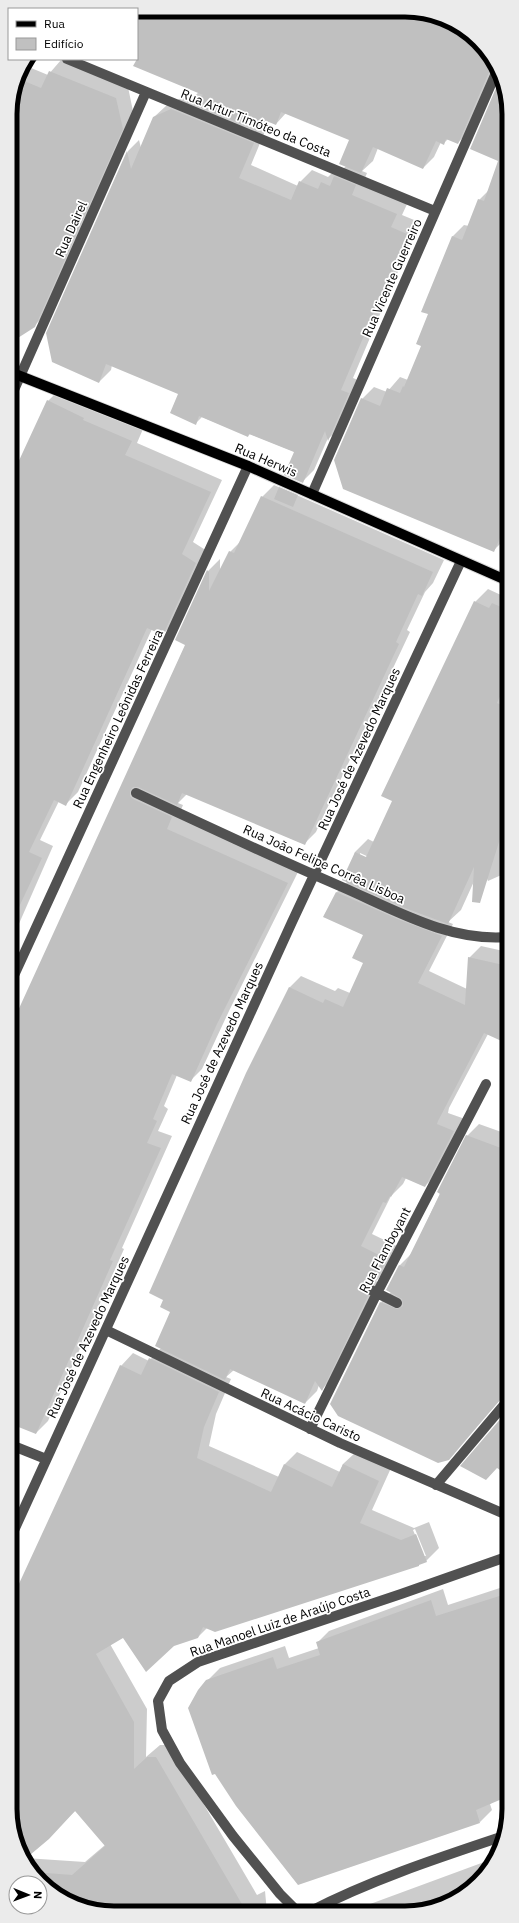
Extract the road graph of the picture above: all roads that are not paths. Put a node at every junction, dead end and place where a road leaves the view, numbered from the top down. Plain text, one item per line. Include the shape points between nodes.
1 (69, 60) edge
2 (495, 76) edge
3 (146, 92) junction
4 (435, 211) junction
5 (17, 376) edge
6 (20, 377) junction
7 (17, 384) edge
8 (248, 466) junction
9 (312, 494) junction
10 (461, 562) junction
11 (502, 579) edge
12 (136, 793) dead end
13 (314, 875) junction
14 (502, 938) edge
15 (17, 969) edge
16 (486, 1084) dead end
17 (365, 1287) dead end
18 (377, 1293) junction
19 (397, 1303) dead end
20 (106, 1330) junction
21 (502, 1407) edge
22 (310, 1429) junction
23 (17, 1447) edge
24 (46, 1460) junction
25 (436, 1485) junction
26 (502, 1513) edge
27 (17, 1523) edge
28 (502, 1558) edge
29 (498, 1838) edge
30 (292, 1906) edge
31 (321, 1906) edge

1 - 3 street, Rua Artur Timóteo da Costa
2 - 4 street, Rua Vicente Guerreiro
3 - 4 street, Rua Artur Timóteo da Costa
3 - 6 street, Rua Dairel
4 - 9 street, Rua Vicente Guerreiro
5 - 6 main road, Rua Herwis
6 - 7 street, Rua Dairel
6 - 8 main road, Rua Herwis
8 - 9 main road, Rua Herwis
8 - 15 street, Rua Engenheiro Leônidas Ferreira
9 - 10 main road, Rua Herwis
10 - 11 main road, Rua Herwis
10 - 13 street, Rua José de Azevedo Marques
12 - 13 street, Rua João Felipe Corrêa Lisboa
13 - 14 street, Rua João Felipe Corrêa Lisboa via 428,925 460,935
13 - 20 street, Rua José de Azevedo Marques
16 - 18 street, Rua Flamboyant
17 - 18 street
18 - 19 street
18 - 22 street, Rua Flamboyant
20 - 22 street, Rua Acácio Caristo
20 - 24 street, Rua José de Azevedo Marques
21 - 25 street
22 - 25 street, Rua Acácio Caristo
23 - 24 street
24 - 27 street, Rua José de Azevedo Marques
25 - 26 street, Rua Acácio Caristo
28 - 30 street, Rua Manoel Luiz de Araújo Costa via 198,1662 169,1681 158,1701 162,1730 180,1763 233,1836
29 - 31 street via 403,1871

